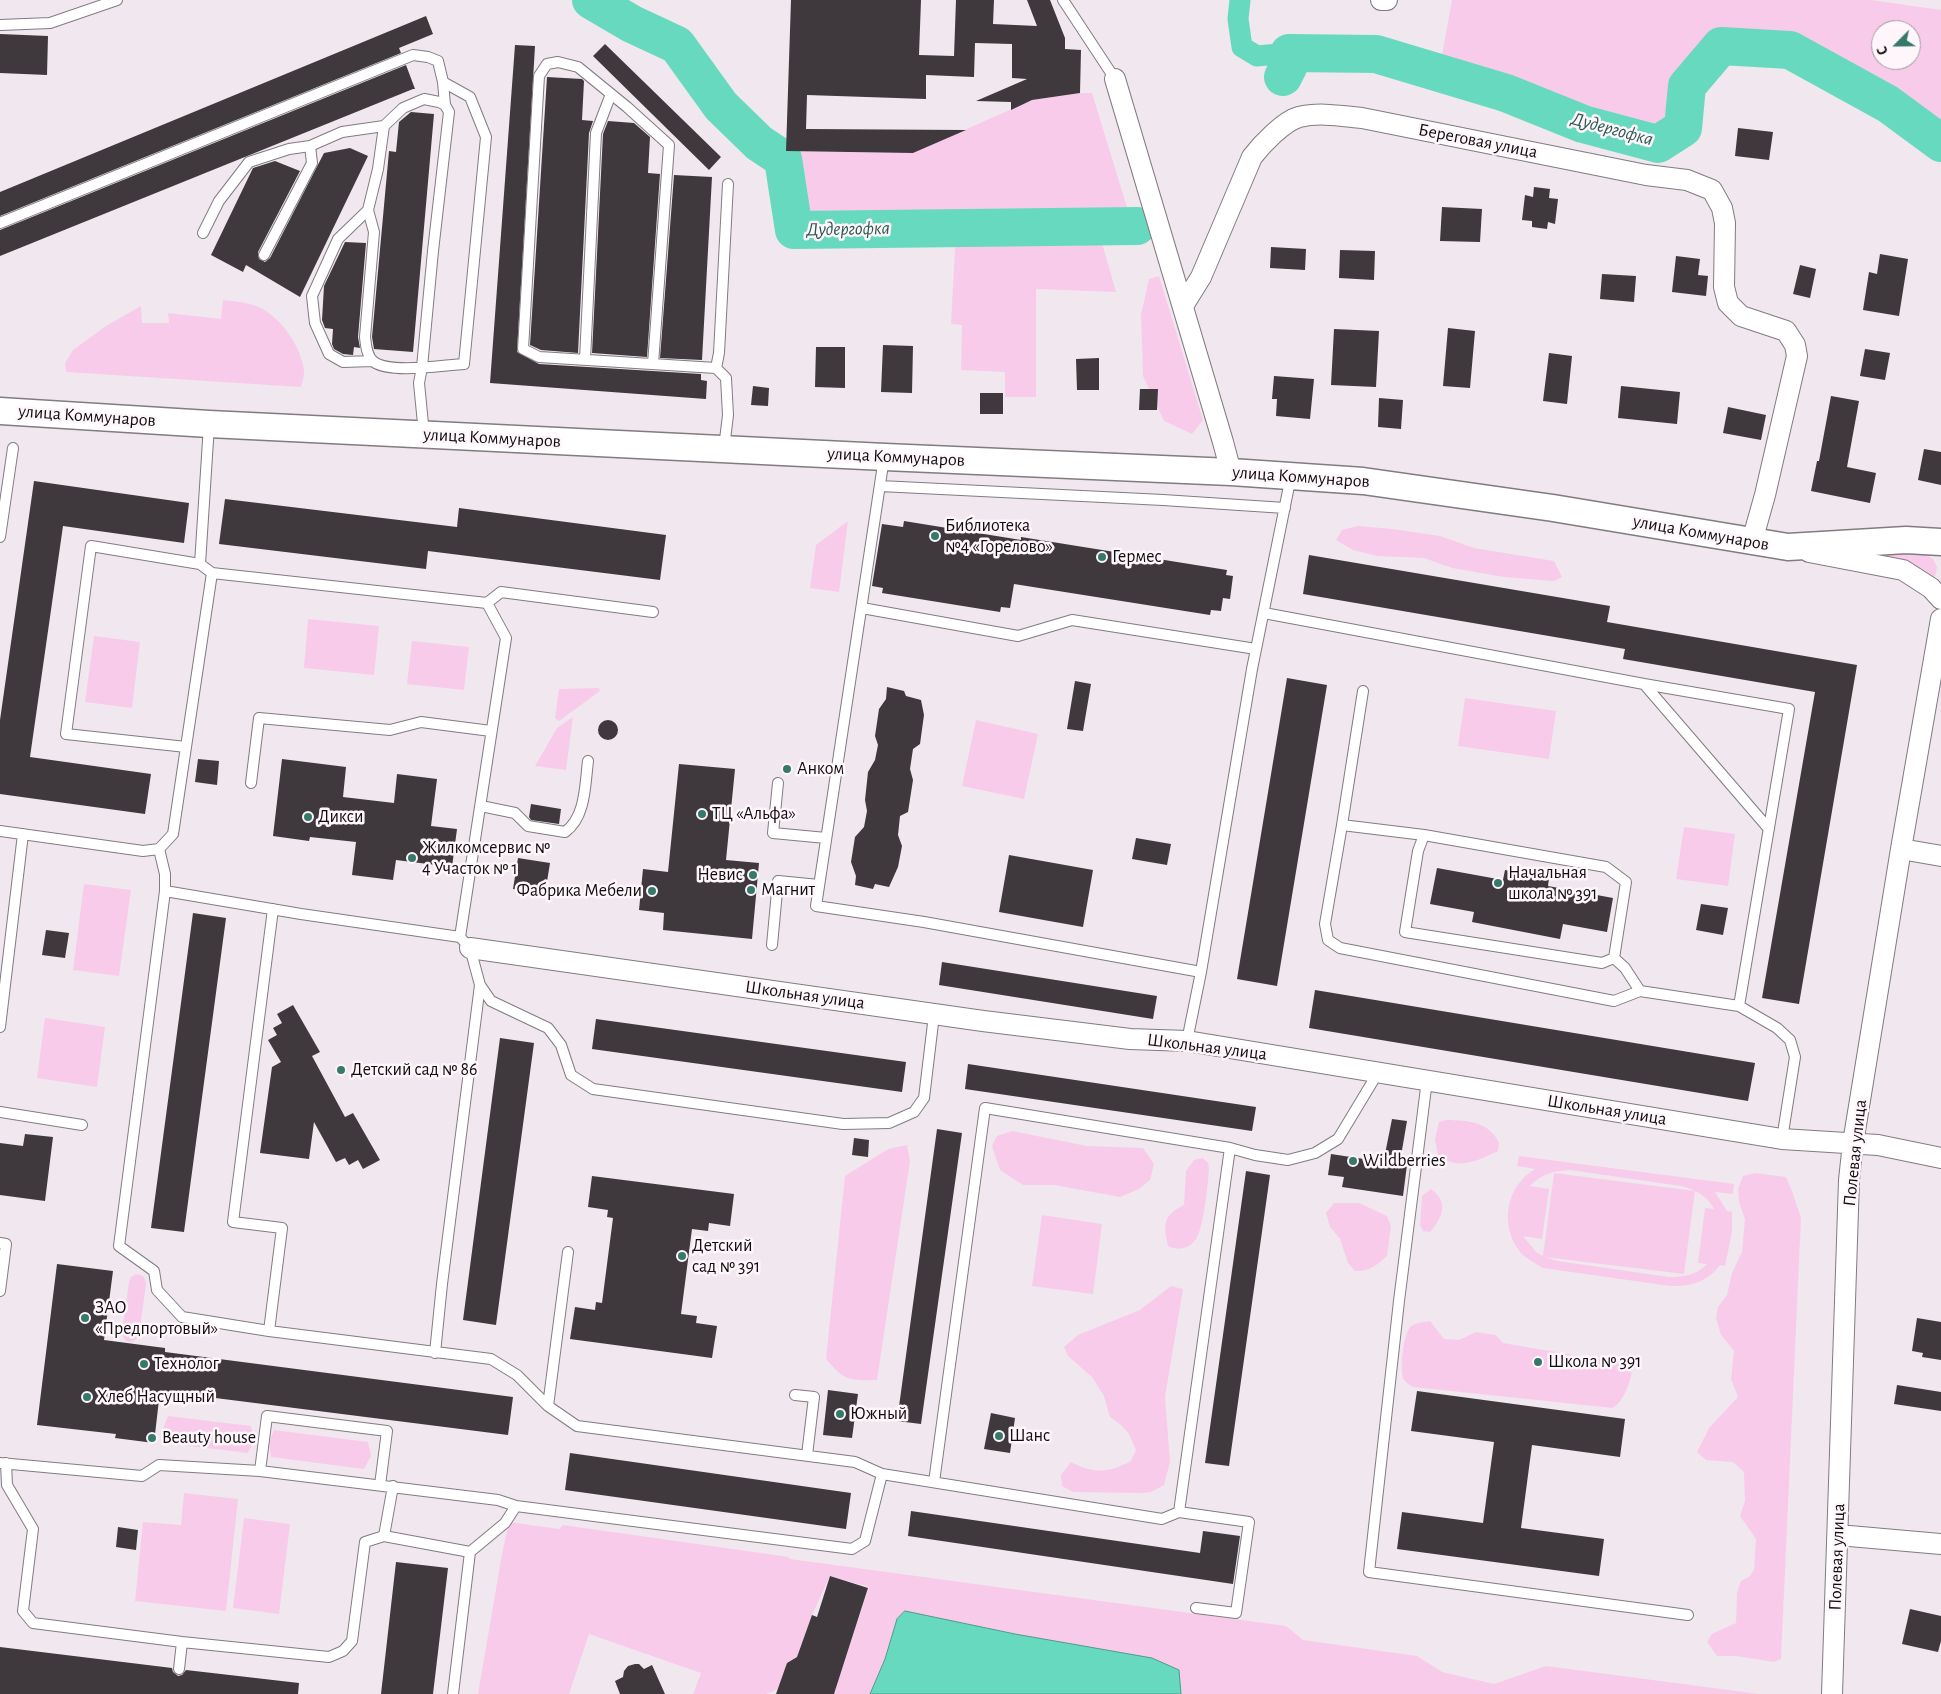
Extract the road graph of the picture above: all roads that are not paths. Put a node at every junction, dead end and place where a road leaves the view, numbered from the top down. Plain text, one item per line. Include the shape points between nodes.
1 (117, 0) edge
2 (1063, 0) edge
3 (1381, 0) edge
4 (1387, 0) edge
5 (0, 25) edge
6 (1115, 79) joint
7 (443, 82) junction
8 (611, 94) junction
9 (445, 106) junction
10 (384, 126) junction
11 (310, 146) junction
12 (728, 184) dead end
13 (368, 210) junction
14 (0, 224) edge
15 (202, 233) dead end
16 (264, 255) dead end
17 (1183, 306) junction
18 (585, 359) junction
19 (372, 361) junction
20 (653, 364) junction
21 (422, 367) junction
22 (716, 368) junction
23 (0, 411) edge
24 (209, 424) junction
25 (424, 434) junction
26 (12, 448) dead end
27 (724, 449) junction
28 (885, 457) junction
29 (1231, 472) junction
30 (1292, 476) junction
31 (880, 486) junction
32 (1285, 508) junction
33 (0, 537) edge
34 (1752, 541) junction
35 (1941, 542) edge
36 (1788, 547) junction
37 (200, 564) junction
38 (212, 573) junction
39 (1941, 599) edge
40 (487, 603) junction
41 (862, 608) junction
42 (653, 612) dead end
43 (1264, 613) junction
44 (1941, 618) edge
45 (1256, 649) junction
46 (1644, 684) junction
47 (1363, 691) dead end
48 (491, 731) junction
49 (186, 747) junction
50 (588, 760) dead end
51 (251, 783) dead end
52 (778, 783) dead end
53 (481, 806) junction
54 (1342, 825) junction
55 (1769, 829) junction
56 (0, 831) edge
57 (23, 834) junction
58 (1424, 835) junction
59 (826, 838) junction
60 (159, 849) junction
61 (1901, 849) junction
62 (1941, 856) edge
63 (819, 885) junction
64 (165, 891) junction
65 (273, 909) junction
66 (465, 943) junction
67 (772, 945) dead end
68 (1614, 958) junction
69 (1201, 972) junction
70 (480, 985) junction
71 (1640, 991) junction
72 (1739, 1006) junction
73 (934, 1015) junction
74 (0, 1027) edge
75 (1187, 1041) junction
76 (1378, 1071) junction
77 (1427, 1080) junction
78 (0, 1112) edge
79 (82, 1125) dead end
80 (1782, 1139) junction
81 (1853, 1143) junction
82 (1230, 1148) junction
83 (1941, 1158) edge
84 (0, 1243) edge
85 (568, 1252) dead end
86 (0, 1291) edge
87 (269, 1331) junction
88 (435, 1353) junction
89 (795, 1395) dead end
90 (548, 1406) junction
91 (807, 1455) junction
92 (3, 1463) edge
93 (260, 1471) junction
94 (882, 1474) junction
95 (934, 1482) junction
96 (380, 1484) junction
97 (392, 1486) junction
98 (516, 1506) junction
99 (1179, 1512) junction
100 (1838, 1535) junction
101 (384, 1536) junction
102 (1941, 1544) edge
103 (470, 1552) junction
104 (1196, 1608) dead end
105 (1688, 1616) dead end
106 (182, 1642) junction
107 (179, 1669) dead end
108 (453, 1694) edge
109 (1832, 1694) edge

1 - 5 lane via 50,23
2 - 6 lane
3 - 4 street
6 - 17 street
7 - 9 lane
7 - 14 lane via 438,61 413,55
7 - 21 lane via 470,97 486,137 464,364
8 - 18 lane via 596,133
8 - 18 lane via 578,67 558,62 547,64 539,76 522,349 539,357
8 - 20 lane via 669,145
9 - 10 lane via 424,99 403,108
9 - 21 lane via 449,112
10 - 11 lane via 342,132
10 - 13 lane
11 - 15 lane via 249,162 219,201
11 - 16 lane via 312,163
12 - 22 lane
13 - 19 lane via 374,232 365,337
13 - 19 lane via 338,239 312,296 315,323 329,354 343,362
17 - 29 street
17 - 34 street, Береговая улица via 1201,277 1252,156 1262,143 1297,117 1320,114 1362,118 1646,175 1687,180 1712,190 1722,208 1725,223 1724,287 1728,304 1741,316 1786,331 1795,345 1797,356
18 - 20 lane
19 - 21 lane via 386,367
20 - 22 lane
21 - 25 lane via 419,383
22 - 27 lane via 726,378 728,415
23 - 24 street, улица Коммунаров
24 - 25 street, улица Коммунаров
24 - 37 lane
25 - 27 street, улица Коммунаров
26 - 33 lane
27 - 28 street, улица Коммунаров
28 - 29 street, улица Коммунаров
28 - 31 lane
29 - 30 street, улица Коммунаров
30 - 32 lane
30 - 34 street, улица Коммунаров via 1363,481
31 - 32 lane
31 - 41 lane
32 - 43 lane
34 - 36 street, улица Коммунаров
35 - 36 street, улица Коммунаров via 1906,540
36 - 39 street, улица Коммунаров via 1903,570 1931,588
37 - 38 lane
37 - 49 lane via 91,546 66,734
38 - 40 lane
38 - 49 lane
40 - 42 lane via 502,592
40 - 48 lane via 506,638
41 - 45 lane via 1018,636 1072,620
41 - 59 lane
43 - 45 lane
43 - 46 lane
44 - 61 street, Полевая улица
45 - 69 lane
46 - 55 lane
46 - 55 lane via 1789,709
47 - 54 lane
48 - 51 lane via 421,722 390,730 259,718
48 - 53 lane
49 - 60 lane via 173,834
50 - 53 lane via 581,808 572,827 565,832 528,826 515,813
52 - 59 lane via 773,833
53 - 66 lane
54 - 58 lane
54 - 71 lane via 1325,924 1328,940 1340,948 1614,1001
55 - 72 lane
56 - 57 lane
57 - 60 lane via 142,851
57 - 74 lane
58 - 68 lane via 1606,866 1626,882
58 - 68 lane via 1418,851 1405,932 1602,963
59 - 63 lane
60 - 64 lane
61 - 62 street
61 - 81 street, Полевая улица
63 - 67 lane via 778,881
63 - 69 lane via 816,906
64 - 65 lane
64 - 87 lane via 119,1246 154,1271 157,1290 182,1317
65 - 66 lane
65 - 87 lane via 233,1222 282,1228
66 - 70 lane
66 - 73 street, Школьная улица
68 - 71 lane
69 - 75 lane
70 - 73 lane via 491,1001 548,1028 560,1045 571,1074 592,1089 843,1124 889,1123 914,1112 924,1098
70 - 88 lane
71 - 72 lane
72 - 80 lane via 1777,1028 1790,1040 1795,1057
73 - 75 street, Школьная улица via 1130,1038
75 - 76 street, Школьная улица
76 - 77 street, Школьная улица
76 - 82 lane via 1338,1139 1316,1153 1288,1160
77 - 80 street, Школьная улица
77 - 105 lane via 1369,1572
78 - 79 lane
80 - 81 street, Школьная улица
81 - 83 street, Школьная улица
81 - 100 street, Полевая улица via 1849,1180
82 - 95 lane via 985,1108
82 - 99 lane
84 - 86 lane via 6,1244
85 - 90 lane
87 - 88 lane
88 - 90 lane via 491,1359 517,1375
89 - 91 lane via 814,1397
90 - 91 lane via 577,1426
91 - 94 lane via 855,1462
92 - 93 lane via 142,1476 159,1465
92 - 106 lane via 7,1484 33,1529 23,1610 33,1622
93 - 96 lane
93 - 96 lane via 267,1416 387,1431
94 - 95 lane
94 - 98 lane via 865,1541 852,1549
95 - 99 lane via 1162,1519
96 - 97 lane
97 - 98 lane via 498,1500
97 - 101 lane
98 - 103 lane via 505,1523
99 - 104 lane via 1249,1522 1236,1614
100 - 102 street
100 - 109 street, Полевая улица
101 - 103 lane
101 - 106 lane via 366,1542 352,1641 343,1651 329,1657
103 - 108 lane
106 - 107 lane

